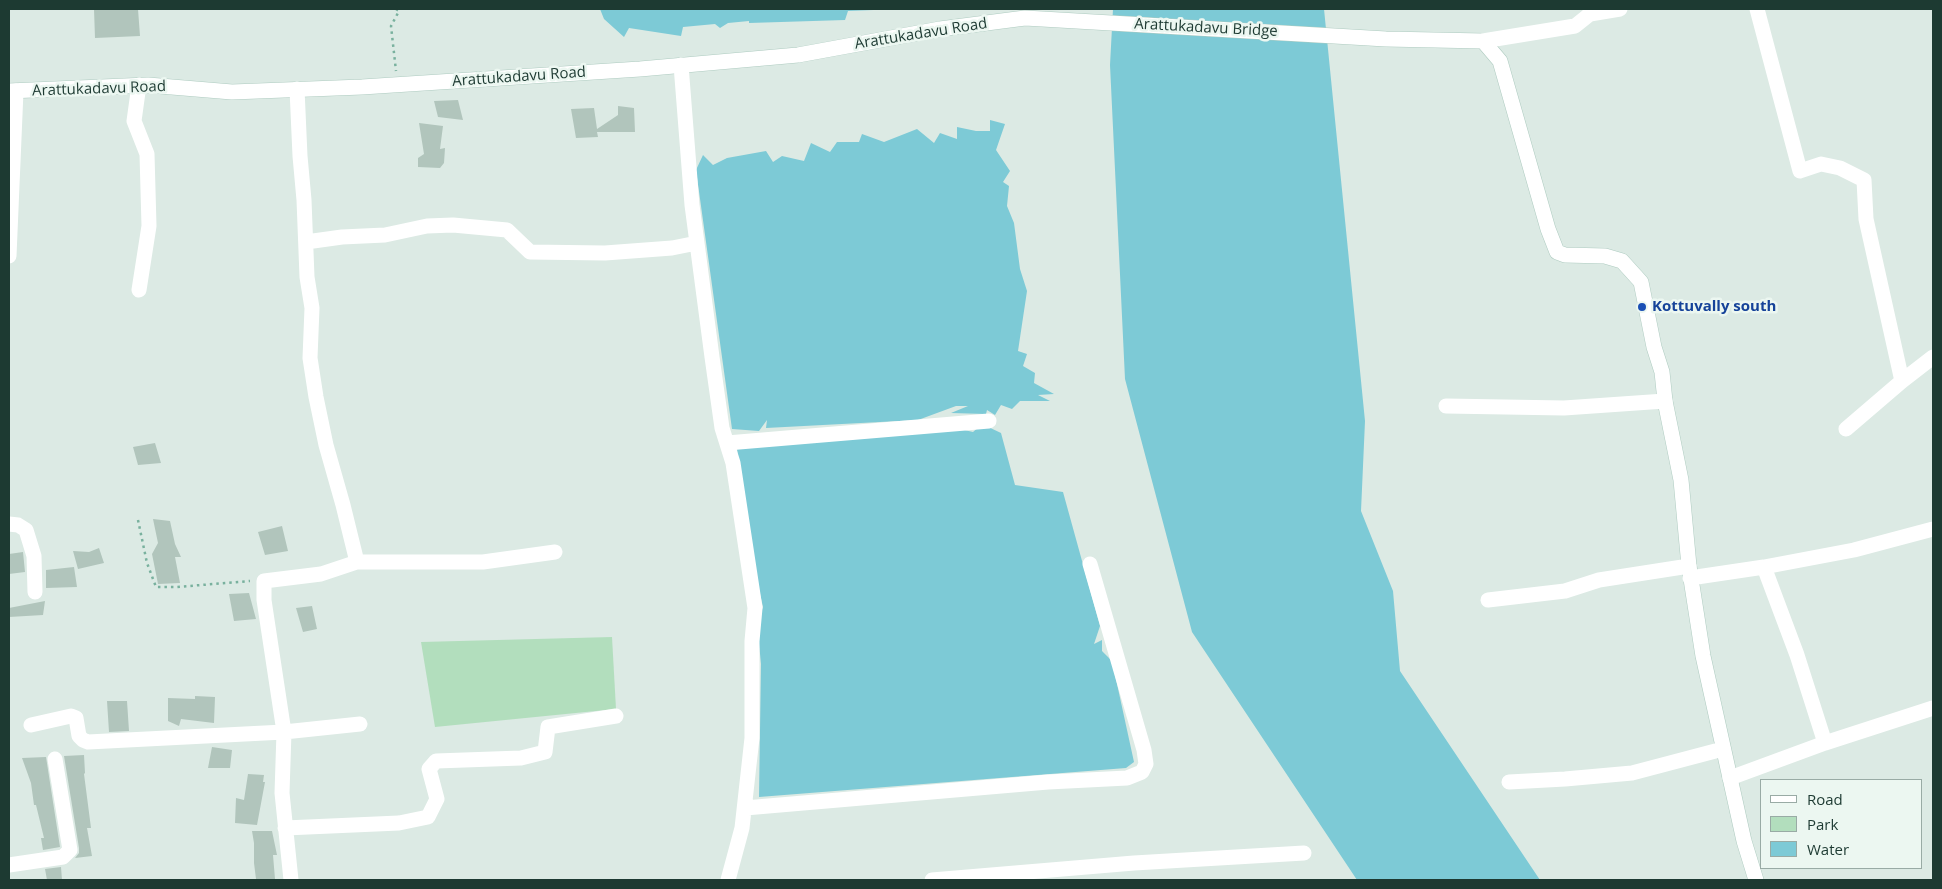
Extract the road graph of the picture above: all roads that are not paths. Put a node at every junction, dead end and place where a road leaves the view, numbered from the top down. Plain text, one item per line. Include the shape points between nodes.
1 (1620, 9) edge
2 (1757, 9) edge
3 (1590, 11) edge
4 (1025, 18) joint
5 (1483, 41) junction
6 (681, 65) junction
7 (139, 85) junction
8 (297, 89) junction
9 (13, 91) edge
10 (306, 242) junction
11 (697, 243) junction
12 (9, 256) edge
13 (139, 290) dead end
14 (1933, 357) edge
15 (1902, 381) junction
16 (1665, 401) junction
17 (1446, 406) dead end
18 (989, 421) dead end
19 (1846, 429) dead end
20 (727, 443) junction
21 (9, 524) edge
22 (1933, 529) edge
23 (555, 552) dead end
24 (357, 562) junction
25 (1090, 564) dead end
26 (1764, 567) junction
27 (1690, 572) junction
28 (35, 592) dead end
29 (1488, 600) dead end
30 (1933, 708) edge
31 (616, 716) dead end
32 (31, 724) dead end
33 (360, 724) dead end
34 (284, 732) junction
35 (1825, 743) junction
36 (1723, 749) junction
37 (55, 759) dead end
38 (1730, 778) junction
39 (1509, 782) dead end
40 (745, 808) junction
41 (284, 828) junction
42 (1304, 853) dead end
43 (9, 865) edge
44 (1046, 875) edge
45 (291, 880) edge
46 (728, 880) edge
47 (932, 880) edge
48 (1756, 880) edge

1 - 3 street
2 - 15 street via 1800,171 1821,164 1840,168 1864,180 1866,219
3 - 5 street, Arattukadavu Bridge via 1575,26
4 - 5 street, Arattukadavu Bridge
4 - 6 street, Arattukadavu Road via 940,29 798,55
5 - 16 street via 1500,61 1557,252 1605,256 1622,261 1641,282 1662,372
6 - 8 street, Arattukadavu Road
6 - 11 street
7 - 8 street, Arattukadavu Road via 232,92
7 - 9 street, Arattukadavu Road
7 - 13 street via 134,121 147,154 149,226
8 - 10 street
9 - 12 street
10 - 11 street via 453,225 507,230 530,252 605,253
10 - 24 street via 312,308 310,358 316,397
11 - 20 street via 722,428
14 - 15 street
15 - 19 street
16 - 17 street via 1564,408
16 - 27 street via 1681,480
18 - 20 street
20 - 40 street via 733,463 755,608 752,738
21 - 28 street via 26,530 34,556
22 - 26 street via 1854,550
23 - 24 street via 483,562
24 - 34 street via 321,574 264,580 264,600
25 - 40 street via 1144,750 1146,764 1142,772 1127,778
26 - 27 street
26 - 35 street
27 - 29 street via 1598,580 1566,591
27 - 36 street via 1703,656
30 - 35 street
31 - 41 street via 548,727 545,752 537,754 520,758 436,761 429,769 437,799 428,817 399,823
32 - 34 street via 71,716 76,718 79,736 88,742
33 - 34 street
34 - 41 street
35 - 38 street
36 - 38 street
36 - 39 street via 1632,773
37 - 43 street via 70,850 63,857
38 - 48 street
40 - 46 street
41 - 45 street
42 - 44 street via 1134,863
44 - 47 street

